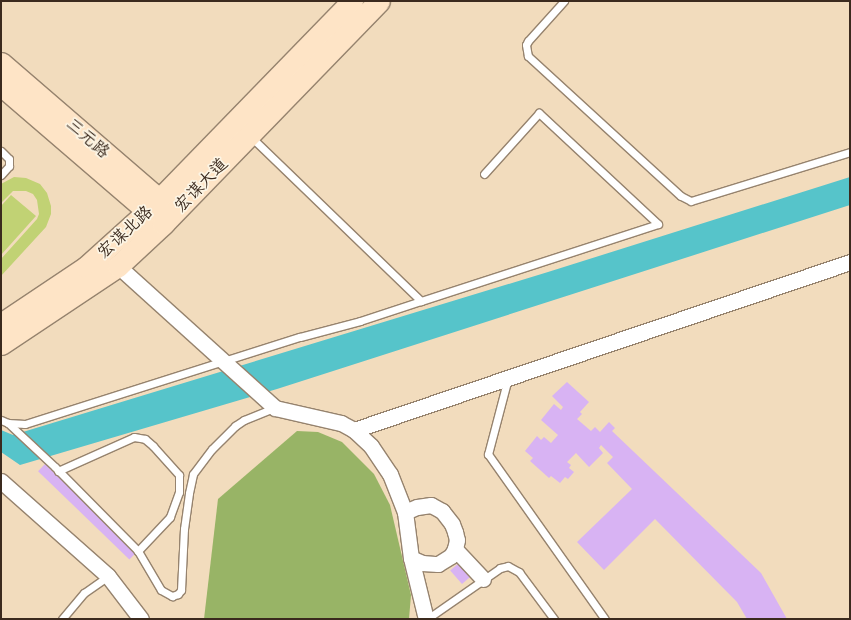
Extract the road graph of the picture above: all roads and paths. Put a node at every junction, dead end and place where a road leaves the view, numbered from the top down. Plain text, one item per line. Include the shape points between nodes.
1 (352, 1) edge
2 (379, 1) edge
3 (564, 1) edge
4 (1, 63) edge
5 (1, 85) edge
6 (249, 136) junction
7 (1, 151) edge
8 (850, 152) edge
9 (484, 174) dead end
10 (1, 175) edge
11 (161, 212) junction
12 (850, 262) edge
13 (118, 266) junction
14 (421, 301) junction
15 (1, 324) edge
16 (1, 344) edge
17 (222, 361) junction
18 (508, 378) junction
19 (274, 408) junction
20 (4, 422) edge
21 (354, 430) junction
22 (56, 469) junction
23 (2, 482) edge
24 (405, 512) junction
25 (455, 549) junction
26 (138, 551) junction
27 (411, 558) junction
28 (108, 576) junction
29 (483, 580) junction
30 (62, 619) edge
31 (141, 619) edge
32 (426, 619) edge
33 (554, 619) edge
34 (605, 619) edge

1 - 11 main road, 宏谋北路
2 - 6 main road, 宏谋大道
3 - 8 lane via 528,41 528,56 681,196 691,201
4 - 11 main road, 三元路
5 - 11 main road, 三元路
6 - 11 main road, 宏谋大道
6 - 14 lane
7 - 10 lane via 9,159 9,166
9 - 14 lane via 540,113 658,224
11 - 13 main road, 宏谋大道
11 - 15 main road, 宏谋北路 via 86,268
12 - 18 street
13 - 16 main road, 宏谋大道
13 - 17 street
14 - 17 lane
17 - 19 street
17 - 20 lane via 25,424
18 - 21 street
18 - 34 lane via 488,454
19 - 21 street via 341,423
19 - 26 lane via 244,420 224,435 193,474 184,529 179,593 172,596 161,590
20 - 22 lane
21 - 24 street via 378,454 390,474
22 - 26 lane
22 - 26 lane via 134,437 145,439 153,446 178,475 179,492 170,517
23 - 28 street
24 - 25 street via 424,505 437,508 452,524 457,540
24 - 27 street
25 - 27 street via 438,564 422,563
25 - 29 street
27 - 32 street
28 - 30 lane via 84,594
28 - 31 street
29 - 32 lane
29 - 33 lane via 500,568 514,568

